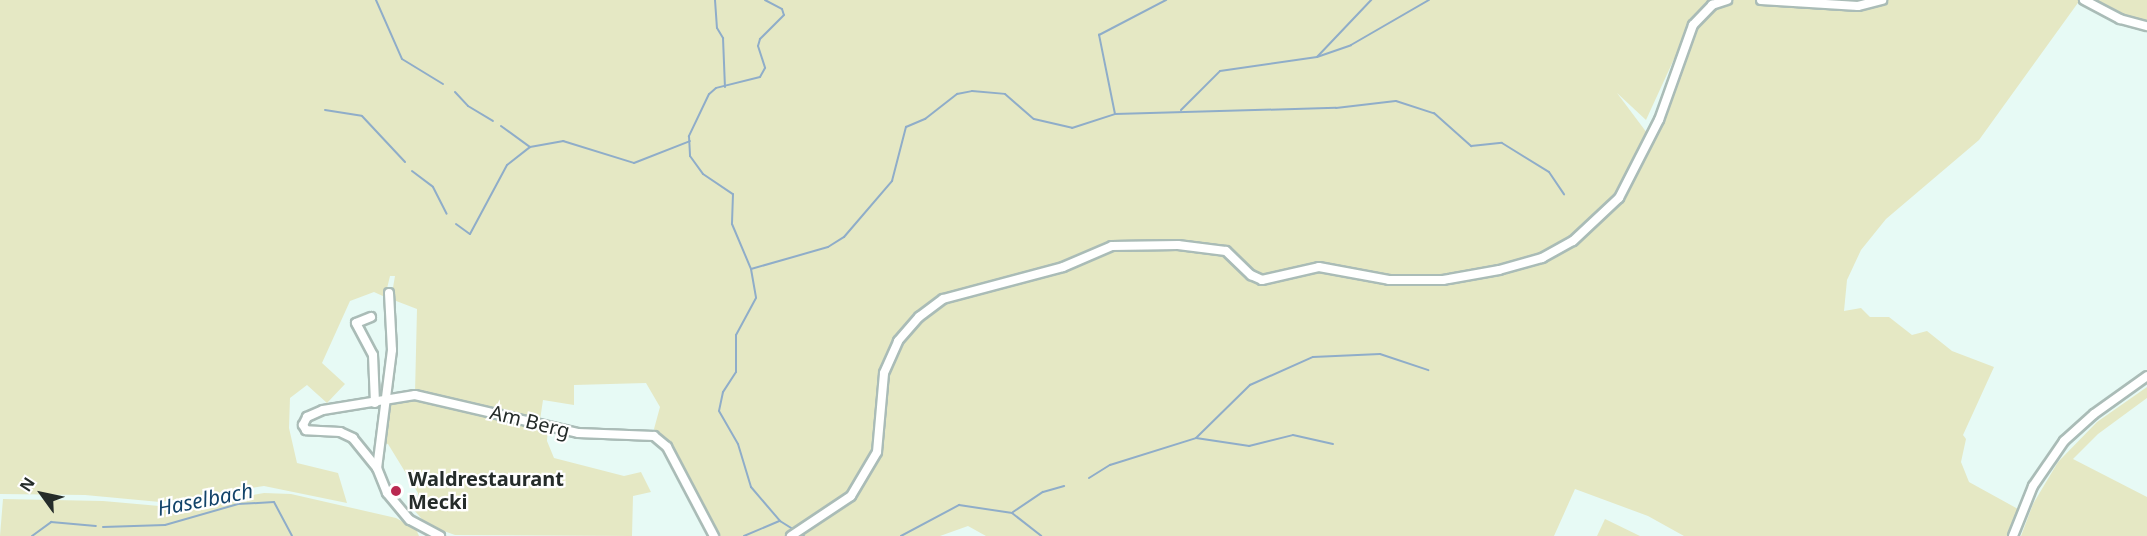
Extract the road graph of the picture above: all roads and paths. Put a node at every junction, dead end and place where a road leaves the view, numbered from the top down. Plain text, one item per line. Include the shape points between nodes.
1 (1727, 0) edge
2 (1761, 0) edge
3 (1882, 0) edge
4 (2084, 0) edge
5 (1713, 3) edge
6 (2147, 26) edge
7 (389, 293) dead end
8 (371, 317) dead end
9 (2147, 376) edge
10 (385, 400) junction
11 (375, 403) junction
12 (377, 468) junction
13 (795, 533) edge
14 (440, 536) edge
15 (714, 536) edge
16 (2013, 536) edge

1 - 5 street
2 - 3 street via 1858,6
4 - 6 street via 2120,19
5 - 13 street via 1693,25 1659,120 1619,198 1573,241 1542,258 1443,280 1389,280 1319,267 1262,280 1251,275 1226,251 1178,244 1112,246 1063,267 943,299 919,317 898,342 884,373 877,452 851,496 842,506
7 - 10 street via 392,350
8 - 11 street via 356,323 373,355
9 - 16 street via 2064,441 2033,486
10 - 11 street, Am Berg
10 - 12 street
10 - 15 street, Am Berg via 415,395 578,433 654,436 667,447
11 - 12 street, Am Berg via 323,410 307,417 303,425 306,430 340,432 353,438
12 - 14 street via 387,493 410,520

